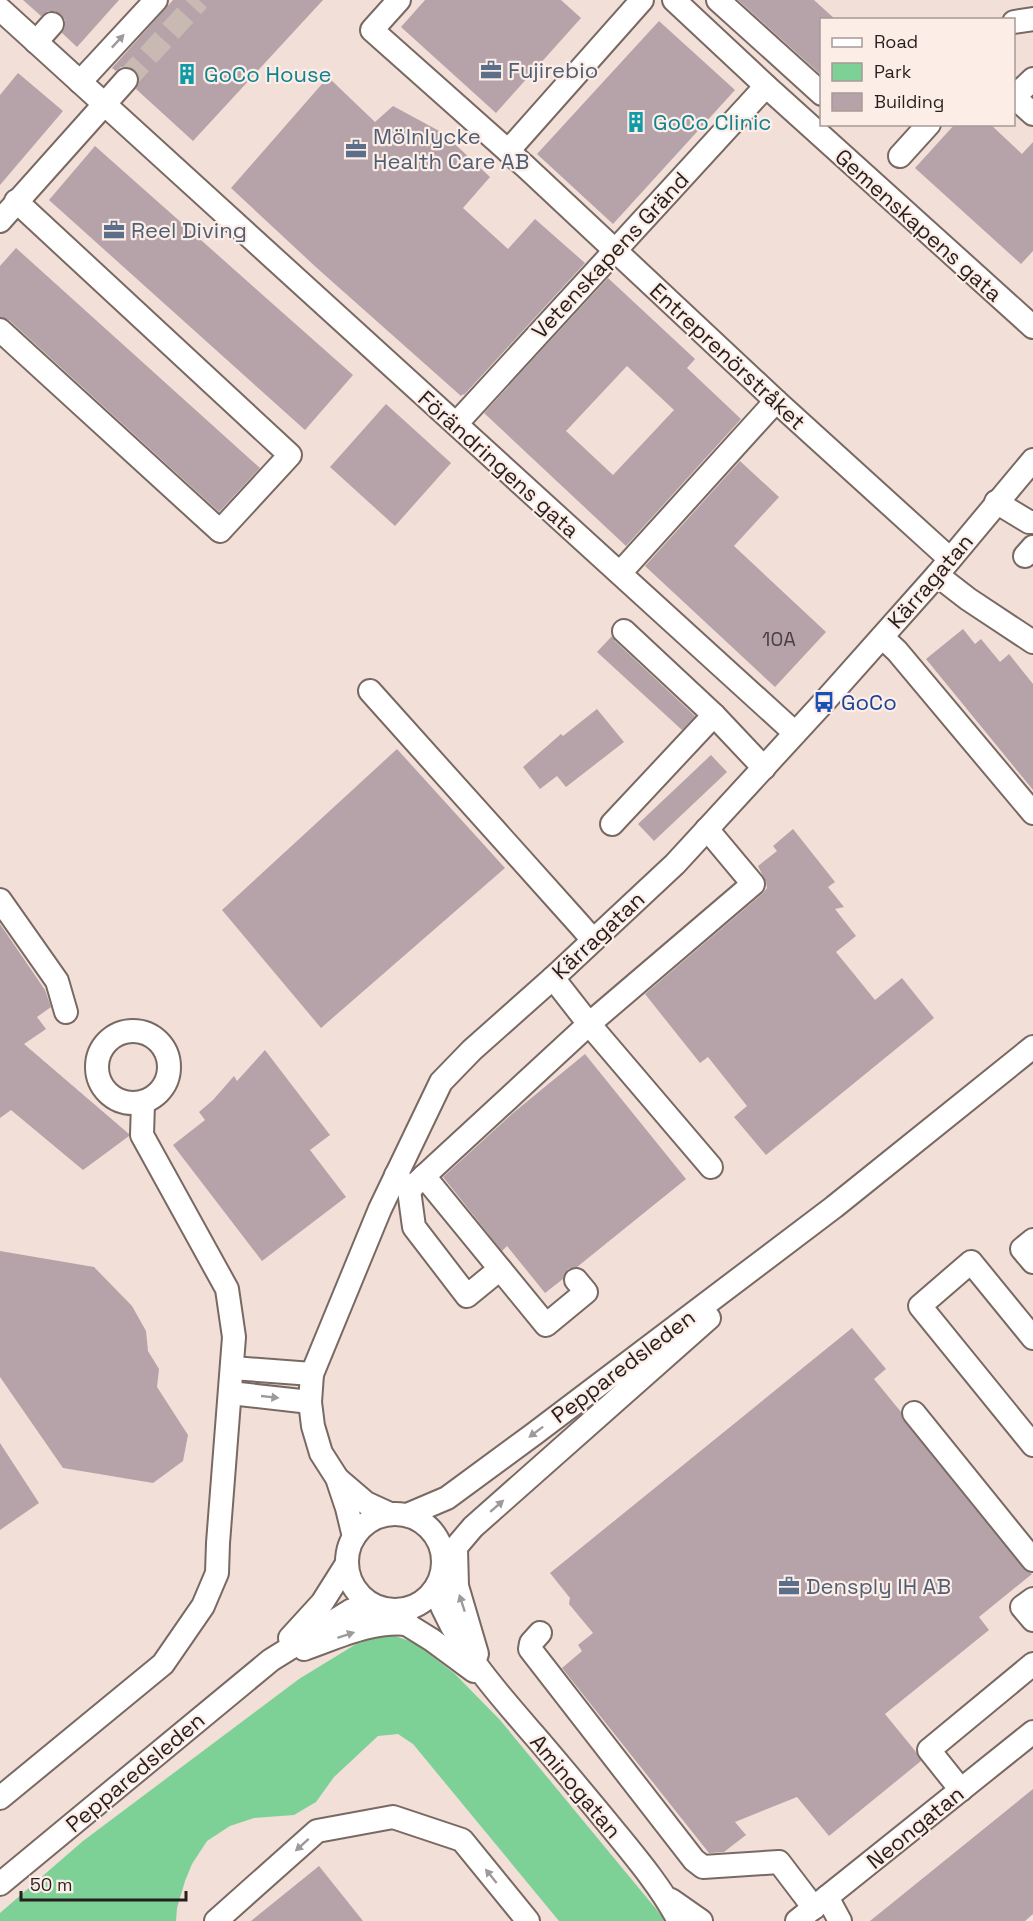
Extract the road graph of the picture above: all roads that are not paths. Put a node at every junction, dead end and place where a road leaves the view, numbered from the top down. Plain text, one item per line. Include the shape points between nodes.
1 (4, 0) edge
2 (156, 0) edge
3 (399, 0) edge
4 (642, 0) edge
5 (674, 0) edge
6 (718, 0) edge
7 (0, 7) edge
8 (1033, 20) edge
9 (1015, 22) edge
10 (52, 24) dead end
11 (36, 42) junction
12 (1033, 79) edge
13 (126, 80) tunnel mouth
14 (80, 82) junction
15 (766, 86) junction
16 (820, 92) edge
17 (1015, 95) edge
18 (1015, 97) edge
19 (105, 104) junction
20 (1033, 114) edge
21 (927, 126) edge
22 (508, 151) junction
23 (900, 156) dead end
24 (16, 201) junction
25 (0, 221) edge
26 (615, 250) junction
27 (1033, 327) edge
28 (0, 330) edge
29 (776, 401) junction
30 (456, 424) junction
31 (1033, 460) edge
32 (996, 502) junction
33 (1033, 522) edge
34 (943, 567) junction
35 (620, 573) junction
36 (624, 631) dead end
37 (882, 637) junction
38 (1033, 642) edge
39 (370, 691) dead end
40 (714, 715) junction
41 (795, 733) junction
42 (764, 768) junction
43 (1033, 813) edge
44 (612, 824) dead end
45 (707, 830) junction
46 (0, 900) edge
47 (592, 940) junction
48 (553, 978) junction
49 (66, 1012) dead end
50 (589, 1024) junction
51 (1033, 1047) edge
52 (143, 1103) dead end
53 (711, 1167) dead end
54 (410, 1180) junction
55 (834, 1207) junction
56 (1033, 1240) edge
57 (1033, 1262) edge
58 (500, 1269) junction
59 (576, 1280) dead end
60 (1033, 1338) edge
61 (232, 1368) junction
62 (312, 1374) junction
63 (230, 1393) junction
64 (310, 1402) junction
65 (914, 1413) dead end
66 (1033, 1445) edge
67 (337, 1478) junction
68 (399, 1515) junction
69 (354, 1537) junction
70 (450, 1553) junction
71 (1033, 1560) edge
72 (346, 1564) junction
73 (435, 1589) junction
74 (1033, 1599) edge
75 (375, 1606) junction
76 (1033, 1620) edge
77 (408, 1624) junction
78 (540, 1633) dead end
79 (271, 1660) junction
80 (1033, 1664) edge
81 (484, 1679) junction
82 (1033, 1732) edge
83 (961, 1790) junction
84 (0, 1798) edge
85 (0, 1884) edge
86 (665, 1896) junction
87 (813, 1908) edge
88 (216, 1921) edge
89 (528, 1921) edge
90 (680, 1921) edge
91 (700, 1921) edge
92 (840, 1921) edge

1 - 7 street
14 -> 2 street
3 - 22 street, Entreprenörstråket via 372,30
4 - 22 street
5 - 15 street, Gemenskapens gata
6 - 16 street
7 - 11 street, Förändringens gata
8 - 9 street
10 - 11 street
11 - 14 street, Förändringens gata
12 - 17 street
13 - 19 street
14 - 19 street, Förändringens gata
15 - 26 street, Vetenskapens Gränd
15 - 27 street, Gemenskapens gata
18 - 20 street
19 - 24 street
19 - 30 street, Förändringens gata
21 - 23 street
22 - 26 street, Entreprenörstråket
24 - 25 street
24 - 28 street via 290,455 220,531
26 - 29 street, Entreprenörstråket
26 - 30 street, Vetenskapens Gränd
29 - 34 street, Entreprenörstråket
29 - 35 street
30 - 35 street, Förändringens gata
31 - 32 street, Kärragatan
32 - 33 street
32 - 34 street, Kärragatan
34 - 37 street, Kärragatan
34 - 38 street, Entreprenörstråket via 968,599
35 - 41 street, Förändringens gata
36 - 40 street
37 - 41 street, Kärragatan
37 - 43 street
39 - 47 street
40 - 42 street
40 - 44 street
41 - 42 street, Kärragatan
42 - 45 street, Kärragatan
45 - 47 street, Kärragatan
45 - 50 street via 753,884
46 - 49 street via 57,981
47 - 48 street, Kärragatan
48 - 50 street
48 - 54 street, Kärragatan via 441,1082
50 - 53 street
50 - 54 street
51 - 55 street, Pepparedsleden
52 - 61 street via 142,1135 227,1289 234,1337
54 - 58 street
54 - 58 street via 414,1227 468,1296
54 - 62 street, Kärragatan via 321,1348
55 -> 68 street, Pepparedsleden via 447,1498
70 -> 55 street, Pepparedsleden via 473,1527
56 - 57 street via 1022,1249
58 - 59 street via 546,1325 586,1292
60 - 66 street via 971,1262 920,1306
61 - 62 street
61 - 63 street
62 - 64 street, Kärragatan
63 -> 64 street
63 - 84 street via 217,1573 203,1606 164,1664
64 - 67 street, Kärragatan via 321,1453
65 - 71 street
67 - 68 street, Kärragatan via 366,1503
67 - 69 street, Kärragatan
68 - 69 street via 376,1518 363,1525
68 - 70 street via 421,1521
69 - 72 street
70 - 73 street
81 -> 70 street
72 - 75 street via 353,1587
72 - 79 street, Pepparedsleden via 322,1603
73 - 75 street via 411,1608 396,1611
73 - 81 street, Aminogatan
74 - 76 street via 1022,1607
75 - 77 street, Aminogatan
75 - 79 street, Pepparedsleden via 350,1611
79 -> 77 street via 372,1626
77 - 81 street, Aminogatan
78 - 87 street via 530,1649 694,1860 703,1866 779,1862
79 - 85 street, Pepparedsleden
80 - 83 street via 929,1750
81 - 86 street, Aminogatan
82 - 83 street, Neongatan
83 - 87 street, Neongatan
86 - 90 street, Aminogatan
86 - 91 street, Aminogatan
87 - 92 street
89 -> 88 street via 462,1840 393,1817 317,1831

